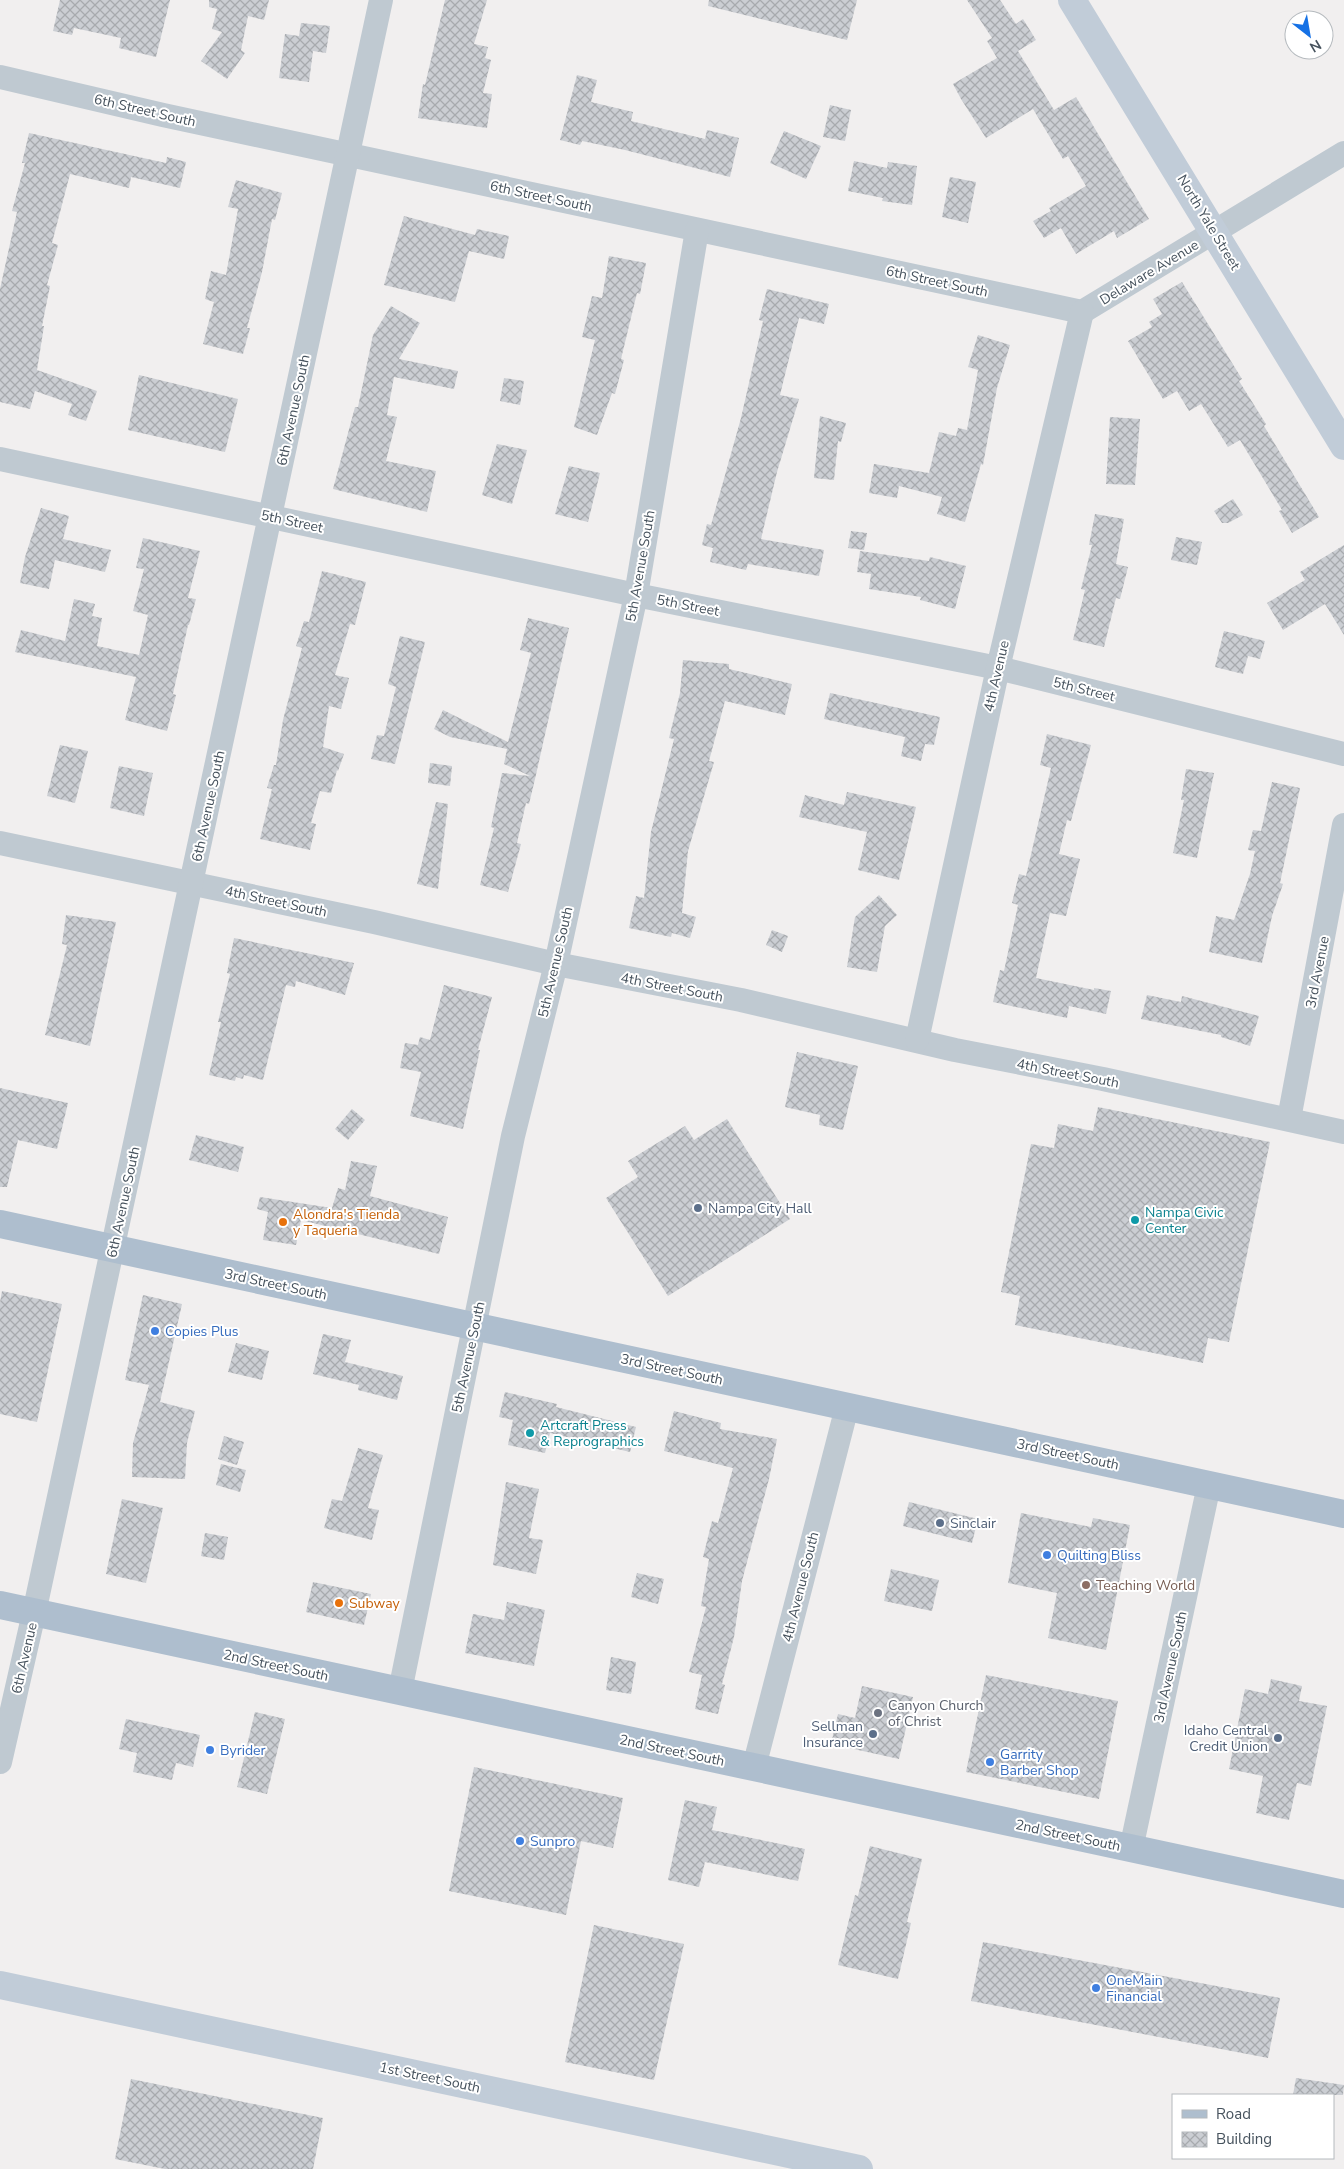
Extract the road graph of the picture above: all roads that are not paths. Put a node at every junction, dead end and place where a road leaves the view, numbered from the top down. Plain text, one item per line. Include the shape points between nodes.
1 (381, 0) edge
2 (1072, 0) edge
3 (0, 77) edge
4 (1344, 152) edge
5 (348, 154) junction
6 (697, 230) junction
7 (1214, 232) junction
8 (1082, 312) junction
9 (1344, 446) edge
10 (0, 459) edge
11 (270, 516) junction
12 (636, 595) junction
13 (998, 668) junction
14 (1344, 754) edge
15 (1344, 825) edge
16 (0, 843) edge
17 (192, 882) junction
18 (556, 964) junction
19 (917, 1040) junction
20 (1289, 1119) junction
21 (1344, 1132) edge
22 (0, 1224) edge
23 (113, 1248) junction
24 (474, 1326) junction
25 (847, 1407) junction
26 (1209, 1485) junction
27 (1344, 1514) edge
28 (0, 1605) edge
29 (34, 1613) junction
30 (400, 1691) junction
31 (0, 1762) edge
32 (754, 1767) junction
33 (1131, 1849) junction
34 (1344, 1894) edge
35 (0, 1985) edge
36 (859, 2169) edge

1 - 5 street, 6th Avenue South
2 - 7 street, North Yale Street
3 - 5 street, 6th Street South
4 - 7 street, Delaware Avenue
5 - 6 street, 6th Street South
5 - 11 street, 6th Avenue South
6 - 8 street, 6th Street South
6 - 12 street, 5th Avenue South
7 - 8 street, Delaware Avenue
7 - 9 street, North Yale Street
8 - 13 street, 4th Avenue
10 - 11 street, 5th Street
11 - 12 street, 5th Street
11 - 17 street, 6th Avenue South
12 - 13 street, 5th Street
12 - 18 street, 5th Avenue South
13 - 14 street, 5th Street
13 - 19 street, 4th Avenue
15 - 20 street, 3rd Avenue
16 - 17 street, 4th Street South
17 - 18 street, 4th Street South
17 - 23 street, 6th Avenue South
18 - 19 street, 4th Street South via 741,1000
18 - 24 street, 5th Avenue South via 513,1136
19 - 20 street, 4th Street South
20 - 21 street, 4th Street South
22 - 23 main road, 3rd Street South
23 - 24 main road, 3rd Street South
23 - 29 street, 6th Avenue South
24 - 25 main road, 3rd Street South
24 - 30 street, 5th Avenue South
25 - 26 main road, 3rd Street South
25 - 32 street, 4th Avenue South
26 - 27 main road, 3rd Street South
26 - 33 street, 3rd Avenue South
28 - 29 main road, 2nd Street South
29 - 30 main road, 2nd Street South
29 - 31 street, 6th Avenue
30 - 32 main road, 2nd Street South
32 - 33 main road, 2nd Street South
33 - 34 main road, 2nd Street South
35 - 36 street, 1st Street South

